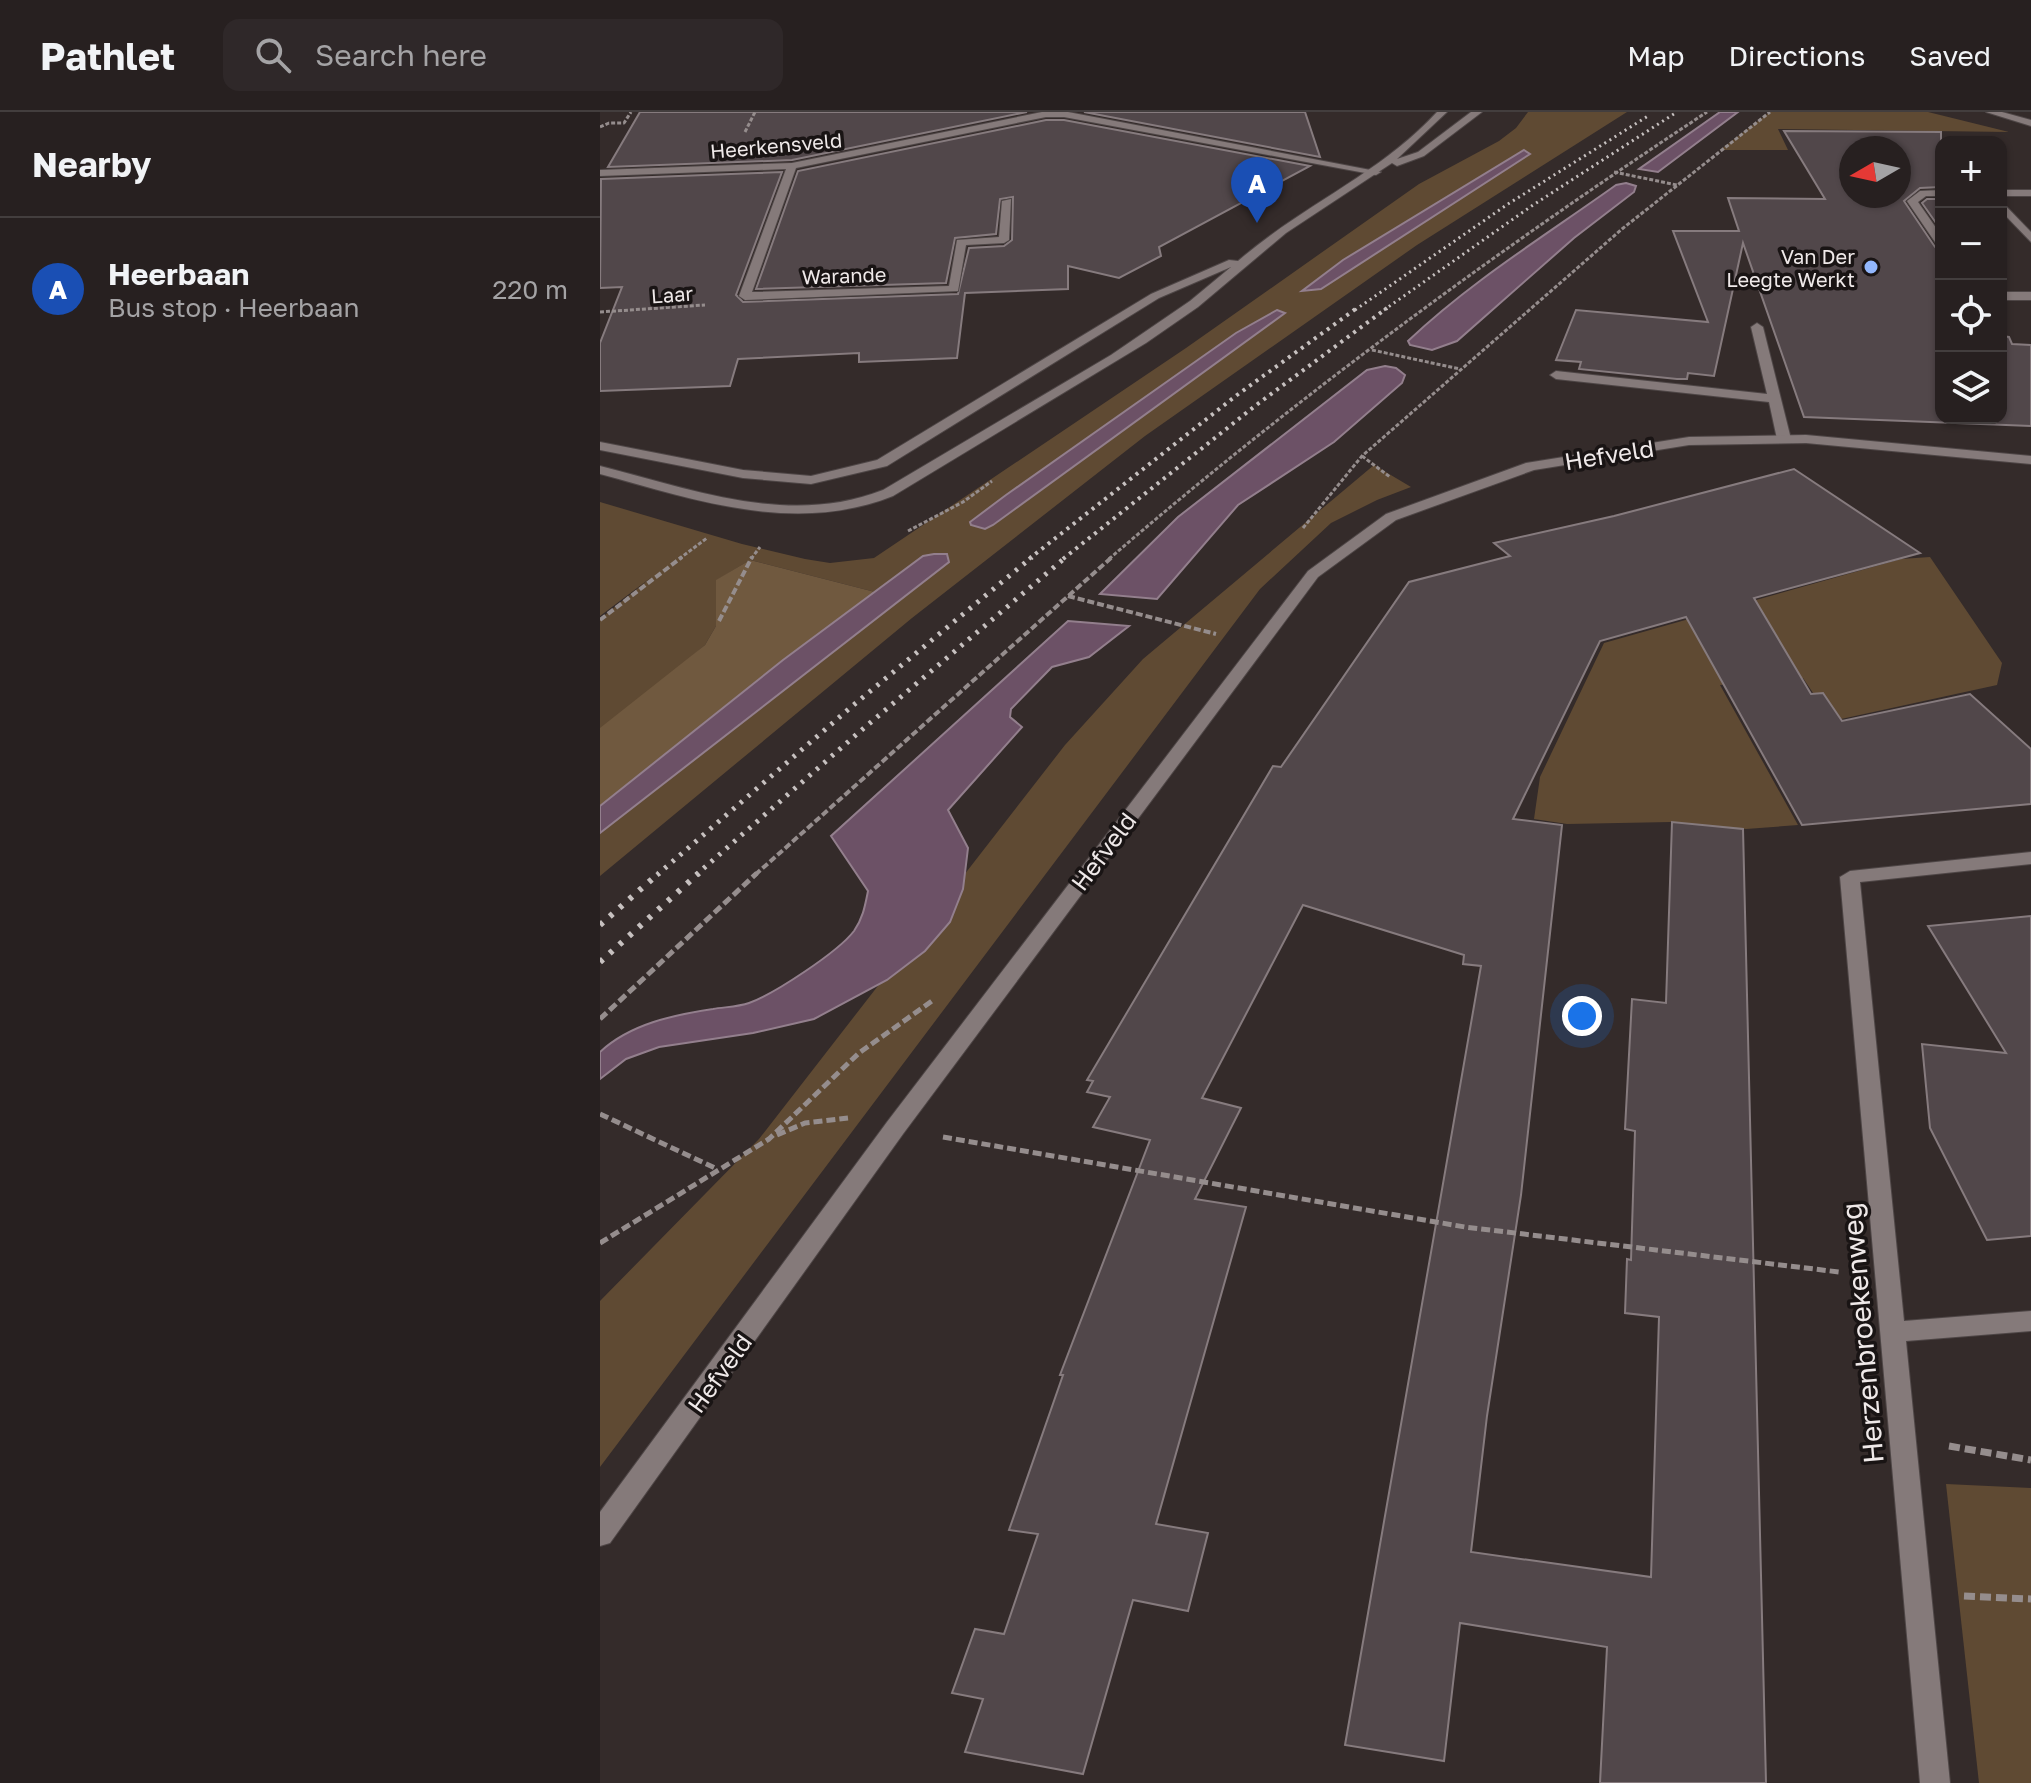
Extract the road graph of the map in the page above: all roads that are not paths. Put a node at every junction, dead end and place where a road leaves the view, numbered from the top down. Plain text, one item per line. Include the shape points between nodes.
1 (1442, 112) edge
2 (1477, 112) edge
3 (1991, 112) edge
4 (1046, 113) edge
5 (2031, 123) edge
6 (792, 166) junction
7 (1379, 170) junction
8 (600, 173) edge
9 (1935, 193) edge
10 (2007, 193) edge
11 (2031, 193) edge
12 (1007, 201) dead end
13 (2004, 208) edge
14 (1935, 234) edge
15 (2031, 239) edge
16 (1255, 252) junction
17 (2007, 296) edge
18 (2031, 296) edge
19 (1757, 327) dead end
20 (1556, 375) dead end
21 (1774, 399) junction
22 (1784, 439) junction
23 (600, 446) edge
24 (2031, 460) edge
25 (600, 470) edge
26 (2031, 858) edge
27 (2031, 1321) edge
28 (1892, 1332) junction
29 (600, 1534) edge
30 (1935, 1783) edge

1 - 7 street
2 - 7 street via 1421,154
3 - 5 street
4 - 6 street, Heerkensveld
4 - 7 street, Heerkensveld
6 - 8 street, Heerkensveld
6 - 12 street, Warande via 745,296 954,289 961,242 1004,240
7 - 16 street
9 - 14 street via 1912,201
10 - 11 street
13 - 15 street
16 - 23 street via 1155,296 882,463 811,480 743,474
16 - 25 street via 1120,354 904,485 856,504 792,511 737,505
17 - 18 street
19 - 21 street
20 - 21 street
21 - 22 street
22 - 24 street, Hefveld
22 - 29 street, Hefveld via 1689,441 1531,466 1391,517 1313,574 895,1128
26 - 28 street, Herzenbroekenweg via 1850,877
27 - 28 street
28 - 30 street, Herzenbroekenweg

